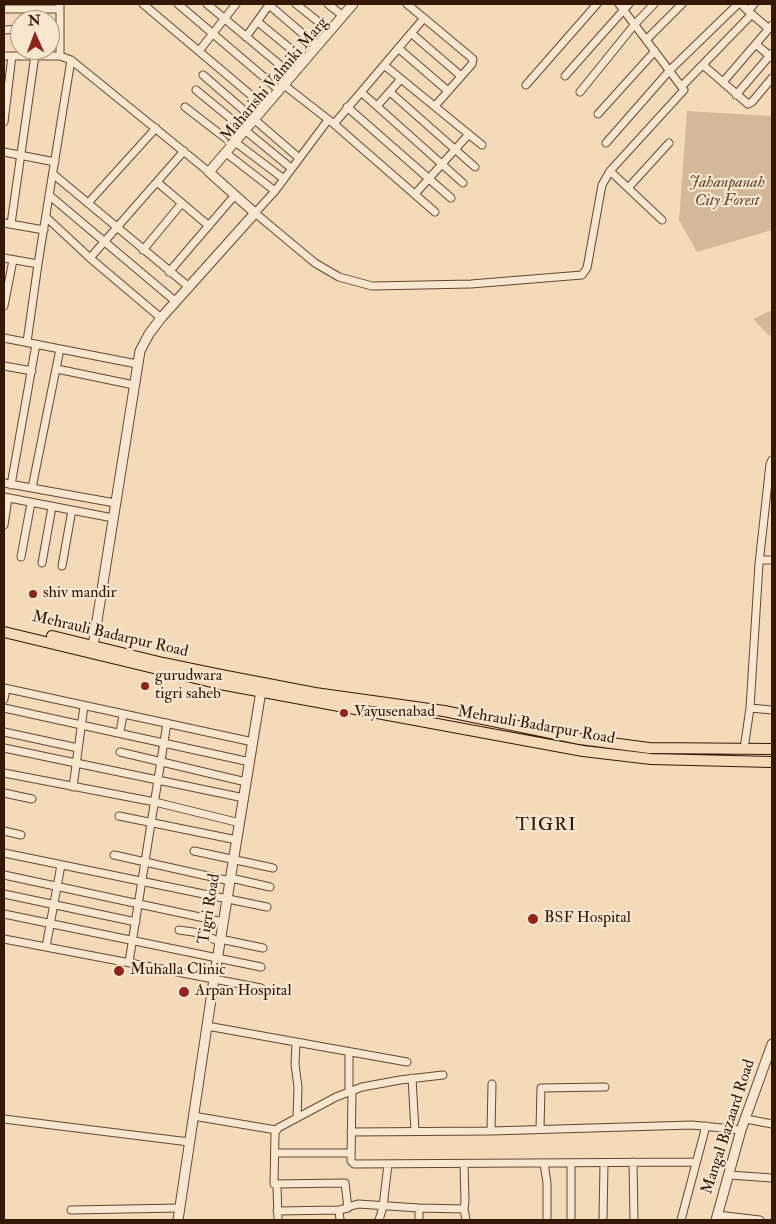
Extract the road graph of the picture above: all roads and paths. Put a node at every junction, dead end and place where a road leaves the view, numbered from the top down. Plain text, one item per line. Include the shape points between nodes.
1 (143, 4) edge
2 (178, 4) edge
3 (207, 4) edge
4 (236, 4) edge
5 (268, 4) edge
6 (296, 4) edge
7 (328, 4) edge
8 (353, 4) edge
9 (360, 4) edge
10 (407, 4) edge
11 (597, 4) edge
12 (654, 4) edge
13 (682, 4) edge
14 (739, 4) edge
15 (754, 4) edge
16 (60, 6) edge
17 (624, 6) edge
18 (4, 9) edge
19 (750, 13) junction
20 (343, 16) junction
21 (424, 18) junction
22 (224, 19) junction
23 (258, 22) junction
24 (635, 24) junction
25 (771, 27) edge
26 (330, 31) junction
27 (411, 33) junction
28 (213, 34) junction
29 (246, 37) junction
30 (646, 39) junction
31 (756, 45) junction
32 (317, 46) junction
33 (398, 48) junction
34 (199, 51) junction
35 (655, 51) junction
36 (60, 56) edge
37 (771, 56) edge
38 (12, 60) edge
39 (34, 60) edge
40 (70, 60) junction
41 (304, 60) junction
42 (703, 64) junction
43 (384, 65) junction
44 (670, 70) junction
45 (203, 75) dead end
46 (292, 75) junction
47 (461, 76) junction
48 (565, 76) dead end
49 (772, 78) edge
50 (401, 79) junction
51 (723, 82) junction
52 (526, 85) dead end
53 (682, 86) junction
54 (284, 88) junction
55 (196, 90) dead end
56 (448, 91) junction
57 (361, 92) junction
58 (390, 92) junction
59 (580, 92) dead end
60 (736, 95) junction
61 (377, 106) junction
62 (434, 106) junction
63 (185, 107) dead end
64 (265, 107) junction
65 (347, 107) junction
66 (598, 114) dead end
67 (257, 121) junction
68 (4, 122) edge
69 (331, 122) junction
70 (156, 128) junction
71 (248, 131) junction
72 (469, 134) junction
73 (606, 143) dead end
74 (669, 143) dead end
75 (236, 144) junction
76 (482, 145) dead end
77 (455, 150) junction
78 (184, 151) junction
79 (4, 152) edge
80 (20, 155) junction
81 (228, 155) junction
82 (299, 158) junction
83 (55, 162) junction
84 (442, 164) junction
85 (292, 168) junction
86 (475, 168) dead end
87 (610, 171) junction
88 (53, 174) junction
89 (212, 174) junction
90 (429, 178) junction
91 (284, 179) junction
92 (157, 182) junction
93 (463, 183) dead end
94 (628, 188) junction
95 (275, 191) junction
96 (415, 194) junction
97 (49, 195) junction
98 (235, 196) junction
99 (452, 198) dead end
100 (88, 203) junction
101 (182, 203) junction
102 (435, 212) dead end
103 (255, 213) junction
104 (46, 217) junction
105 (662, 220) dead end
106 (7, 223) edge
107 (209, 226) junction
108 (117, 228) junction
109 (44, 230) junction
110 (105, 242) junction
111 (143, 250) junction
112 (4, 258) edge
113 (90, 258) junction
114 (13, 260) junction
115 (38, 264) junction
116 (169, 272) junction
117 (189, 287) junction
118 (176, 302) junction
119 (4, 306) edge
120 (161, 318) junction
121 (4, 339) edge
122 (27, 342) junction
123 (36, 344) junction
124 (60, 348) junction
125 (138, 364) junction
126 (4, 366) edge
127 (57, 369) junction
128 (32, 371) junction
129 (134, 385) junction
130 (772, 460) edge
131 (8, 484) edge
132 (32, 488) junction
133 (6, 498) edge
134 (31, 502) junction
135 (115, 503) junction
136 (52, 506) junction
137 (72, 510) junction
138 (113, 518) junction
139 (4, 525) edge
140 (21, 557) dead end
141 (761, 560) junction
142 (772, 560) edge
143 (42, 563) dead end
144 (62, 566) dead end
145 (4, 626) edge
146 (4, 632) edge
147 (93, 646) junction
148 (5, 689) edge
149 (261, 691) junction
150 (4, 699) edge
151 (84, 706) junction
152 (4, 708) edge
153 (750, 708) junction
154 (772, 710) edge
155 (123, 714) junction
156 (167, 723) junction
157 (82, 724) junction
158 (4, 732) edge
159 (120, 732) junction
160 (164, 742) junction
161 (253, 742) junction
162 (4, 748) edge
163 (78, 748) junction
164 (722, 749) junction
165 (744, 749) junction
166 (772, 749) edge
167 (120, 752) dead end
168 (161, 761) junction
169 (722, 761) junction
170 (250, 762) junction
171 (772, 762) edge
172 (76, 763) junction
173 (4, 773) edge
174 (158, 780) junction
175 (246, 782) junction
176 (73, 787) junction
177 (4, 793) edge
178 (244, 798) junction
179 (32, 799) dead end
180 (155, 802) junction
181 (119, 816) dead end
182 (152, 822) junction
183 (240, 823) junction
184 (4, 831) edge
185 (21, 835) dead end
186 (237, 840) junction
187 (194, 851) dead end
188 (4, 853) edge
189 (114, 855) dead end
190 (233, 860) junction
191 (145, 862) junction
192 (62, 865) junction
193 (273, 868) dead end
194 (4, 875) edge
195 (230, 879) junction
196 (142, 882) junction
197 (57, 887) junction
198 (270, 887) dead end
199 (4, 894) edge
200 (227, 899) junction
201 (139, 904) junction
202 (54, 905) junction
203 (267, 907) dead end
204 (4, 914) edge
205 (136, 922) junction
206 (223, 922) junction
207 (50, 924) junction
208 (178, 930) dead end
209 (4, 938) edge
210 (133, 941) junction
211 (220, 941) junction
212 (46, 946) junction
213 (263, 948) dead end
214 (217, 958) junction
215 (130, 962) junction
216 (261, 967) dead end
217 (214, 979) junction
218 (261, 988) dead end
219 (207, 1026) junction
220 (296, 1042) junction
221 (772, 1044) edge
222 (349, 1052) junction
223 (407, 1062) dead end
224 (443, 1074) dead end
225 (412, 1078) junction
226 (492, 1084) dead end
227 (605, 1087) dead end
228 (350, 1091) junction
229 (193, 1116) junction
230 (296, 1118) junction
231 (4, 1119) edge
232 (746, 1120) junction
233 (772, 1124) edge
234 (706, 1126) junction
235 (276, 1130) junction
236 (540, 1130) junction
237 (741, 1130) junction
238 (415, 1131) junction
239 (491, 1131) junction
240 (351, 1132) junction
241 (189, 1142) junction
242 (350, 1152) junction
243 (276, 1153) junction
244 (634, 1162) junction
245 (696, 1162) junction
246 (544, 1163) junction
247 (572, 1163) junction
248 (604, 1163) junction
249 (388, 1164) junction
250 (464, 1164) junction
251 (729, 1175) junction
252 (772, 1178) edge
253 (277, 1185) junction
254 (348, 1207) junction
255 (383, 1207) junction
256 (180, 1208) junction
257 (419, 1208) junction
258 (464, 1209) junction
259 (72, 1210) dead end
260 (339, 1210) junction
261 (277, 1211) junction
262 (717, 1218) edge
263 (178, 1220) edge
264 (278, 1220) edge
265 (340, 1220) edge
266 (379, 1220) edge
267 (419, 1220) edge
268 (466, 1220) edge
269 (547, 1220) edge
270 (571, 1220) edge
271 (602, 1220) edge
272 (634, 1220) edge
273 (681, 1220) edge
274 (760, 1220) edge

1 - 34 street
2 - 28 street
3 - 22 street
4 - 22 street
5 - 23 street
5 - 32 street
6 - 26 street
7 - 20 street
8 - 20 street, Maharishi Valmiki Marg
9 - 54 street, Maharishi Valmiki Marg
10 - 21 street
11 - 52 street
12 - 24 street
13 - 30 street
14 - 19 street
14 - 44 street
15 - 19 street
16 - 18 street
17 - 24 street
17 - 48 street
19 - 25 street
19 - 42 street
20 - 26 street, Maharishi Valmiki Marg
21 - 27 street
21 - 47 street via 473,59
22 - 28 street
22 - 29 street
23 - 29 street
23 - 41 street
24 - 30 street
24 - 59 street
25 - 31 street
26 - 32 street, Maharishi Valmiki Marg
27 - 33 street
27 - 47 street
28 - 34 street
28 - 54 street
29 - 46 street
30 - 35 street
31 - 37 street
31 - 51 street
32 - 41 street, Maharishi Valmiki Marg
33 - 43 street
33 - 56 street
34 - 64 street
35 - 44 street
35 - 66 street
36 - 40 street
37 - 60 street
38 - 68 street
39 - 80 street
40 - 70 street
40 - 83 street
41 - 46 street, Maharishi Valmiki Marg
42 - 51 street
42 - 53 street
43 - 50 street
43 - 57 street
44 - 53 street
44 - 73 street
45 - 67 street
46 - 54 street, Maharishi Valmiki Marg
47 - 56 street
49 - 60 street via 750,104
50 - 58 street
50 - 62 street
51 - 60 street
53 - 87 street via 683,93
54 - 64 street, Maharishi Valmiki Marg
54 - 67 street, Maharishi Valmiki Marg
54 - 69 street
55 - 71 street
56 - 62 street
57 - 61 street
57 - 65 street
58 - 61 street
58 - 77 street
61 - 84 street
62 - 72 street
63 - 75 street
64 - 67 street, Maharishi Valmiki Marg
65 - 69 street
65 - 90 street
67 - 71 street, Maharishi Valmiki Marg
67 - 82 street
69 - 82 street
69 - 96 street
70 - 78 street
70 - 100 street
71 - 75 street, Maharishi Valmiki Marg
71 - 85 street
72 - 76 street
72 - 77 street
74 - 94 street
75 - 81 street, Maharishi Valmiki Marg
75 - 91 street
77 - 84 street
77 - 86 street
78 - 89 street
78 - 92 street
79 - 80 street
80 - 83 street
80 - 106 street
81 - 89 street, Maharishi Valmiki Marg
81 - 95 street
82 - 85 street
83 - 88 street
84 - 90 street
84 - 93 street
85 - 91 street
87 - 94 street
87 - 103 street via 600,194 588,268 577,277 372,286 339,277 315,263
88 - 97 street
88 - 100 street
89 - 98 street
90 - 96 street
90 - 99 street
91 - 95 street
92 - 101 street
92 - 108 street
94 - 105 street
95 - 103 street
96 - 102 street
97 - 104 street
97 - 110 street
98 - 103 street
98 - 107 street
100 - 108 street
101 - 107 street
101 - 111 street
103 - 117 street
104 - 109 street
104 - 113 street
106 - 109 street
107 - 116 street
108 - 110 street
108 - 111 street
109 - 115 street
110 - 113 street
110 - 118 street
111 - 116 street
112 - 114 street
113 - 120 street
114 - 115 street
114 - 119 street
115 - 122 street
116 - 117 street
117 - 118 street
118 - 120 street
120 - 125 street via 144,342
121 - 122 street
122 - 123 street
123 - 124 street
123 - 128 street
124 - 125 street
124 - 127 street
125 - 129 street
126 - 128 street
127 - 129 street
127 - 132 street
128 - 131 street
129 - 135 street
130 - 141 street
131 - 132 street
132 - 135 street
133 - 134 street
133 - 139 street
134 - 136 street
134 - 140 street
135 - 138 street
136 - 137 street
136 - 143 street
137 - 138 street
137 - 144 street
138 - 147 street
141 - 142 street
141 - 153 street
145 - 147 main road, Mehrauli Badarpur Road
146 - 149 main road, Mehrauli Badarpur Road
147 - 164 main road, Mehrauli Badarpur Road via 315,693 444,711 580,739 649,748
148 - 150 street
148 - 151 street
149 - 161 street, Tigri Road
149 - 169 main road, Mehrauli Badarpur Road via 606,754
151 - 155 street
151 - 157 street
152 - 157 street
153 - 154 street
153 - 165 street
155 - 156 street
155 - 159 street
156 - 160 street
156 - 161 street
157 - 159 street
157 - 163 street
158 - 163 street
159 - 160 street
160 - 168 street
160 - 170 street
161 - 170 street, Tigri Road
162 - 172 street
163 - 172 street
164 - 165 main road, Mehrauli Badarpur Road
164 - 169 main road
165 - 166 main road, Mehrauli Badarpur Road
167 - 168 street
168 - 174 street
168 - 175 street
169 - 171 main road, Mehrauli Badarpur Road
170 - 175 street, Tigri Road
172 - 174 street
172 - 176 street
173 - 176 street
174 - 178 street
174 - 180 street
175 - 178 street, Tigri Road
176 - 180 street
177 - 179 street
178 - 183 street, Tigri Road
180 - 182 street
180 - 183 street
181 - 182 street
182 - 186 street
182 - 191 street
183 - 186 street, Tigri Road
184 - 185 street
186 - 190 street, Tigri Road
187 - 190 street
188 - 192 street
189 - 191 street
190 - 193 street
190 - 195 street, Tigri Road
191 - 195 street
191 - 196 street
192 - 196 street
192 - 197 street
194 - 197 street
195 - 198 street
195 - 200 street, Tigri Road
196 - 200 street
196 - 201 street
197 - 201 street
197 - 202 street
199 - 202 street
200 - 203 street
200 - 206 street, Tigri Road
201 - 205 street
201 - 206 street
202 - 205 street
202 - 207 street
204 - 207 street
205 - 210 street
206 - 211 street, Tigri Road
207 - 210 street
207 - 212 street
208 - 211 street via 200,933
209 - 212 street
210 - 214 street
210 - 215 street
211 - 213 street
211 - 214 street, Tigri Road
212 - 215 street
214 - 216 street
214 - 217 street, Tigri Road
215 - 217 street
217 - 218 street
217 - 219 street, Tigri Road
219 - 220 street
219 - 229 street, Tigri Road
220 - 222 street
220 - 230 street
221 - 232 street, Mangal Bazaard Road
222 - 223 street
222 - 228 street
224 - 225 street
225 - 228 street
225 - 238 street
226 - 239 street
227 - 236 street via 541,1088
228 - 230 street
228 - 240 street
229 - 235 street
229 - 241 street, Tigri Road
230 - 235 street
231 - 241 street
232 - 233 street
232 - 237 street, Mangal Bazaard Road
234 - 236 street
234 - 237 street
234 - 245 street
235 - 243 street
236 - 239 street
237 - 251 street, Mangal Bazaard Road
238 - 239 street
238 - 240 street
240 - 242 street
241 - 256 street, Tigri Road
242 - 243 street
242 - 249 street via 350,1161 354,1164
243 - 253 street via 274,1184
244 - 245 street
244 - 248 street
244 - 272 street
245 - 273 street
246 - 247 street
246 - 250 street
246 - 269 street
247 - 248 street
247 - 270 street
248 - 271 street
249 - 250 street
249 - 255 street
250 - 258 street
251 - 252 street
251 - 262 street, Mangal Bazaard Road
253 - 254 street via 344,1183
253 - 261 street
254 - 255 street via 358,1204
254 - 260 street
255 - 257 street
255 - 266 street
256 - 259 street
256 - 263 street, Tigri Road
257 - 258 street
257 - 267 street
258 - 268 street
260 - 261 street
260 - 265 street
261 - 264 street
262 - 274 street

